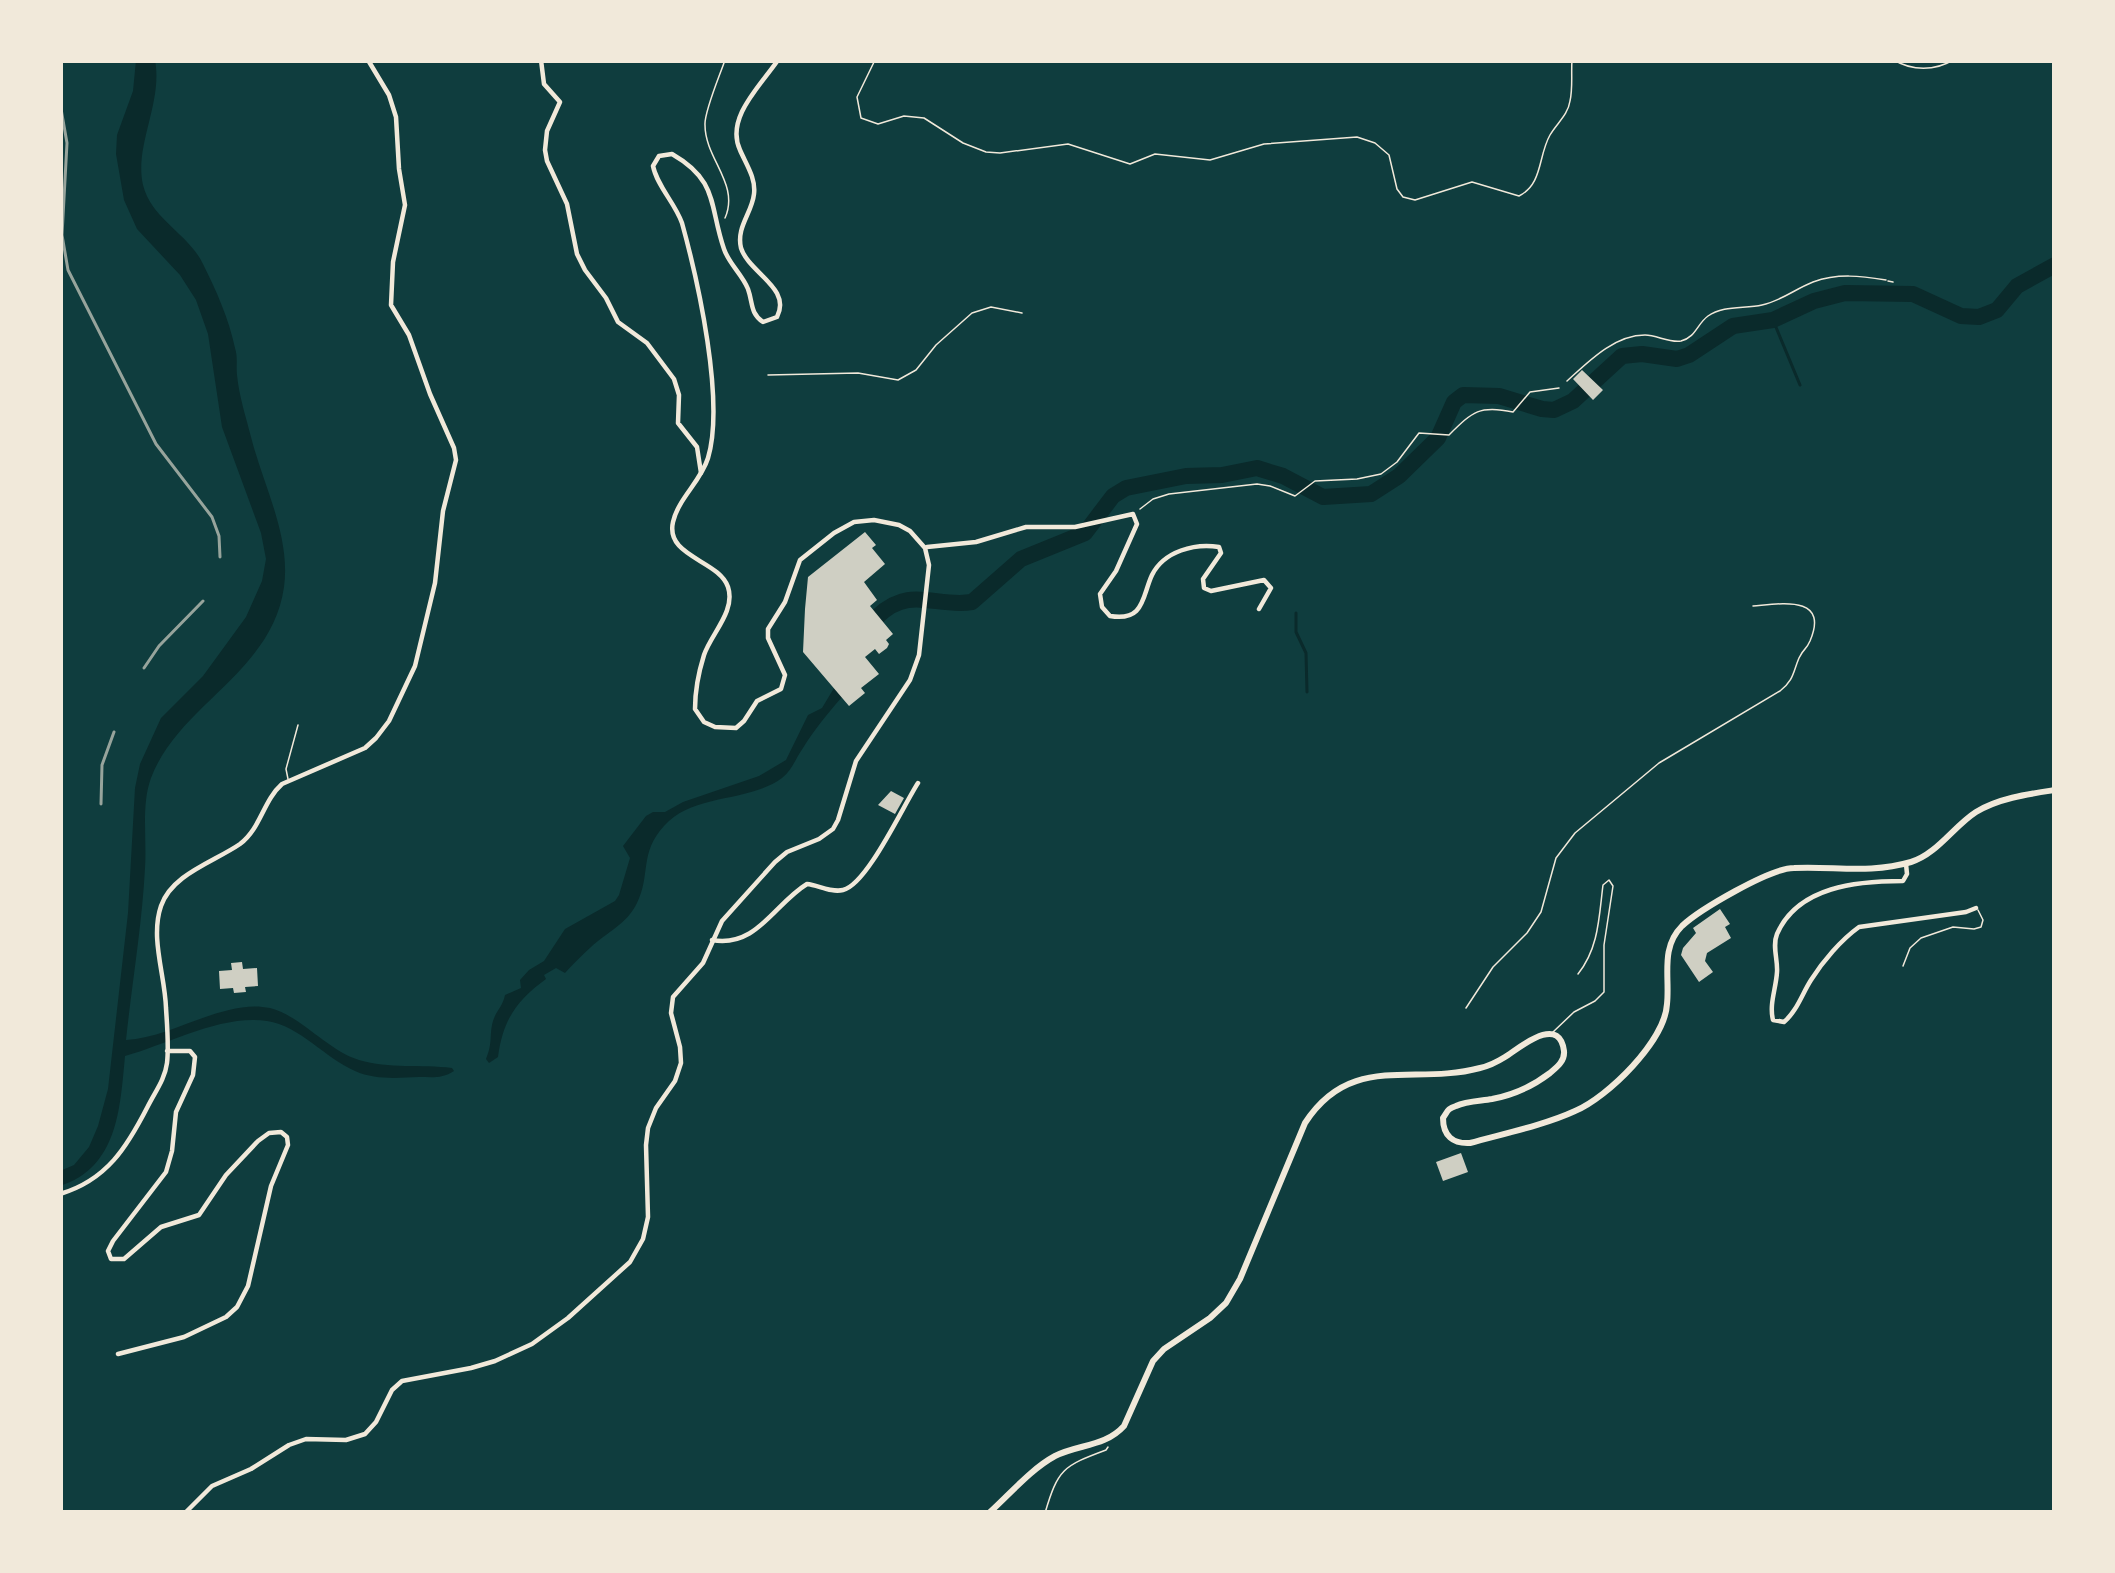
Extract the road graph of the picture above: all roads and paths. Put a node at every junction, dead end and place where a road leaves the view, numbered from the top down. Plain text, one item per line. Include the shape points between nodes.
1 (368, 60) edge
2 (541, 60) edge
3 (725, 60) edge
4 (778, 60) edge
5 (875, 60) edge
6 (1572, 60) edge
7 (1894, 60) edge
8 (1953, 60) edge
9 (718, 226) junction
10 (1889, 281) dead end
11 (1022, 314) dead end
12 (768, 375) dead end
13 (1567, 381) dead end
14 (1558, 388) dead end
15 (701, 473) junction
16 (1137, 512) junction
17 (925, 548) junction
18 (1753, 606) dead end
19 (1259, 609) dead end
20 (298, 725) dead end
21 (288, 781) junction
22 (918, 783) dead end
23 (2055, 790) edge
24 (1906, 863) junction
25 (1976, 908) joint
26 (712, 940) junction
27 (1903, 967) dead end
28 (1578, 974) dead end
29 (1466, 1008) dead end
30 (1550, 1035) junction
31 (167, 1049) junction
32 (60, 1194) edge
33 (118, 1354) dead end
34 (1111, 1438) junction
35 (185, 1513) edge
36 (989, 1513) edge
37 (1045, 1513) edge

1 - 21 street via 397,117 405,205 391,305 456,460 409,682 364,748
2 - 15 street via 544,84 560,102 546,134 547,158 577,254 618,322 673,375 678,423 697,447
3 - 9 path via 704,123 728,192 729,211
4 - 9 street via 735,129 754,191 740,244 779,297 773,320 754,314
5 - 6 path via 856,97 861,118 872,123 915,116 986,152 1068,143 1130,164 1155,154 1210,160 1264,144 1358,137 1389,155 1397,188 1415,200 1472,182 1527,192 1570,103
7 - 8 path via 1915,68
9 - 15 street via 699,176 672,154 656,158 653,171 686,234 710,356 710,444
10 - 13 path via 1846,275 1769,303 1721,310 1680,341 1620,339
11 - 12 path via 976,310 898,380
14 - 16 path via 1531,392 1512,412 1482,409 1449,435 1421,433 1382,474 1311,483 1294,496 1260,484 1168,494
15 - 17 street via 673,532 729,591 703,661 695,709 704,722 732,729 784,686 768,629 805,555 844,526 867,520 905,527
16 - 17 street
16 - 19 street via 1100,594 1113,617 1141,606 1152,574 1172,555 1215,545 1221,554 1204,588 1264,580 1271,588
17 - 26 street via 914,671 856,761 836,824 775,862
18 - 29 path via 1796,603 1812,615 1793,679 1659,763 1575,833 1556,858 1537,919
20 - 21 lane
21 - 31 street via 249,836 166,895 158,928
22 - 26 street via 852,886 807,884 746,937
23 - 24 main road via 1990,805
24 - 25 street via 1903,881 1822,891 1795,911 1776,938 1773,1020 1791,1017 1815,974 1859,927
24 - 30 main road via 1854,871 1789,867 1705,910 1670,941 1659,1033 1607,1089 1558,1118 1470,1143 1448,1137 1449,1109 1514,1093 1557,1067 1564,1049
25 - 27 lane via 1981,927 1922,938
26 - 35 street via 672,1001 680,1069 648,1128 648,1217 624,1269 532,1344 487,1364 402,1381 361,1436 290,1445 212,1486
28 - 30 lane via 1609,880 1604,992
30 - 34 main road via 1479,1069 1380,1075 1330,1093 1297,1139 1226,1303 1164,1348
31 - 32 street via 164,1077 122,1153 96,1178
31 - 33 street via 192,1053 194,1072 177,1108 166,1172 113,1241 111,1259 124,1258 161,1227 199,1215 264,1136 281,1132 288,1145 238,1307 184,1337
34 - 36 main road via 1053,1457
34 - 37 path via 1106,1450 1074,1462 1054,1481

